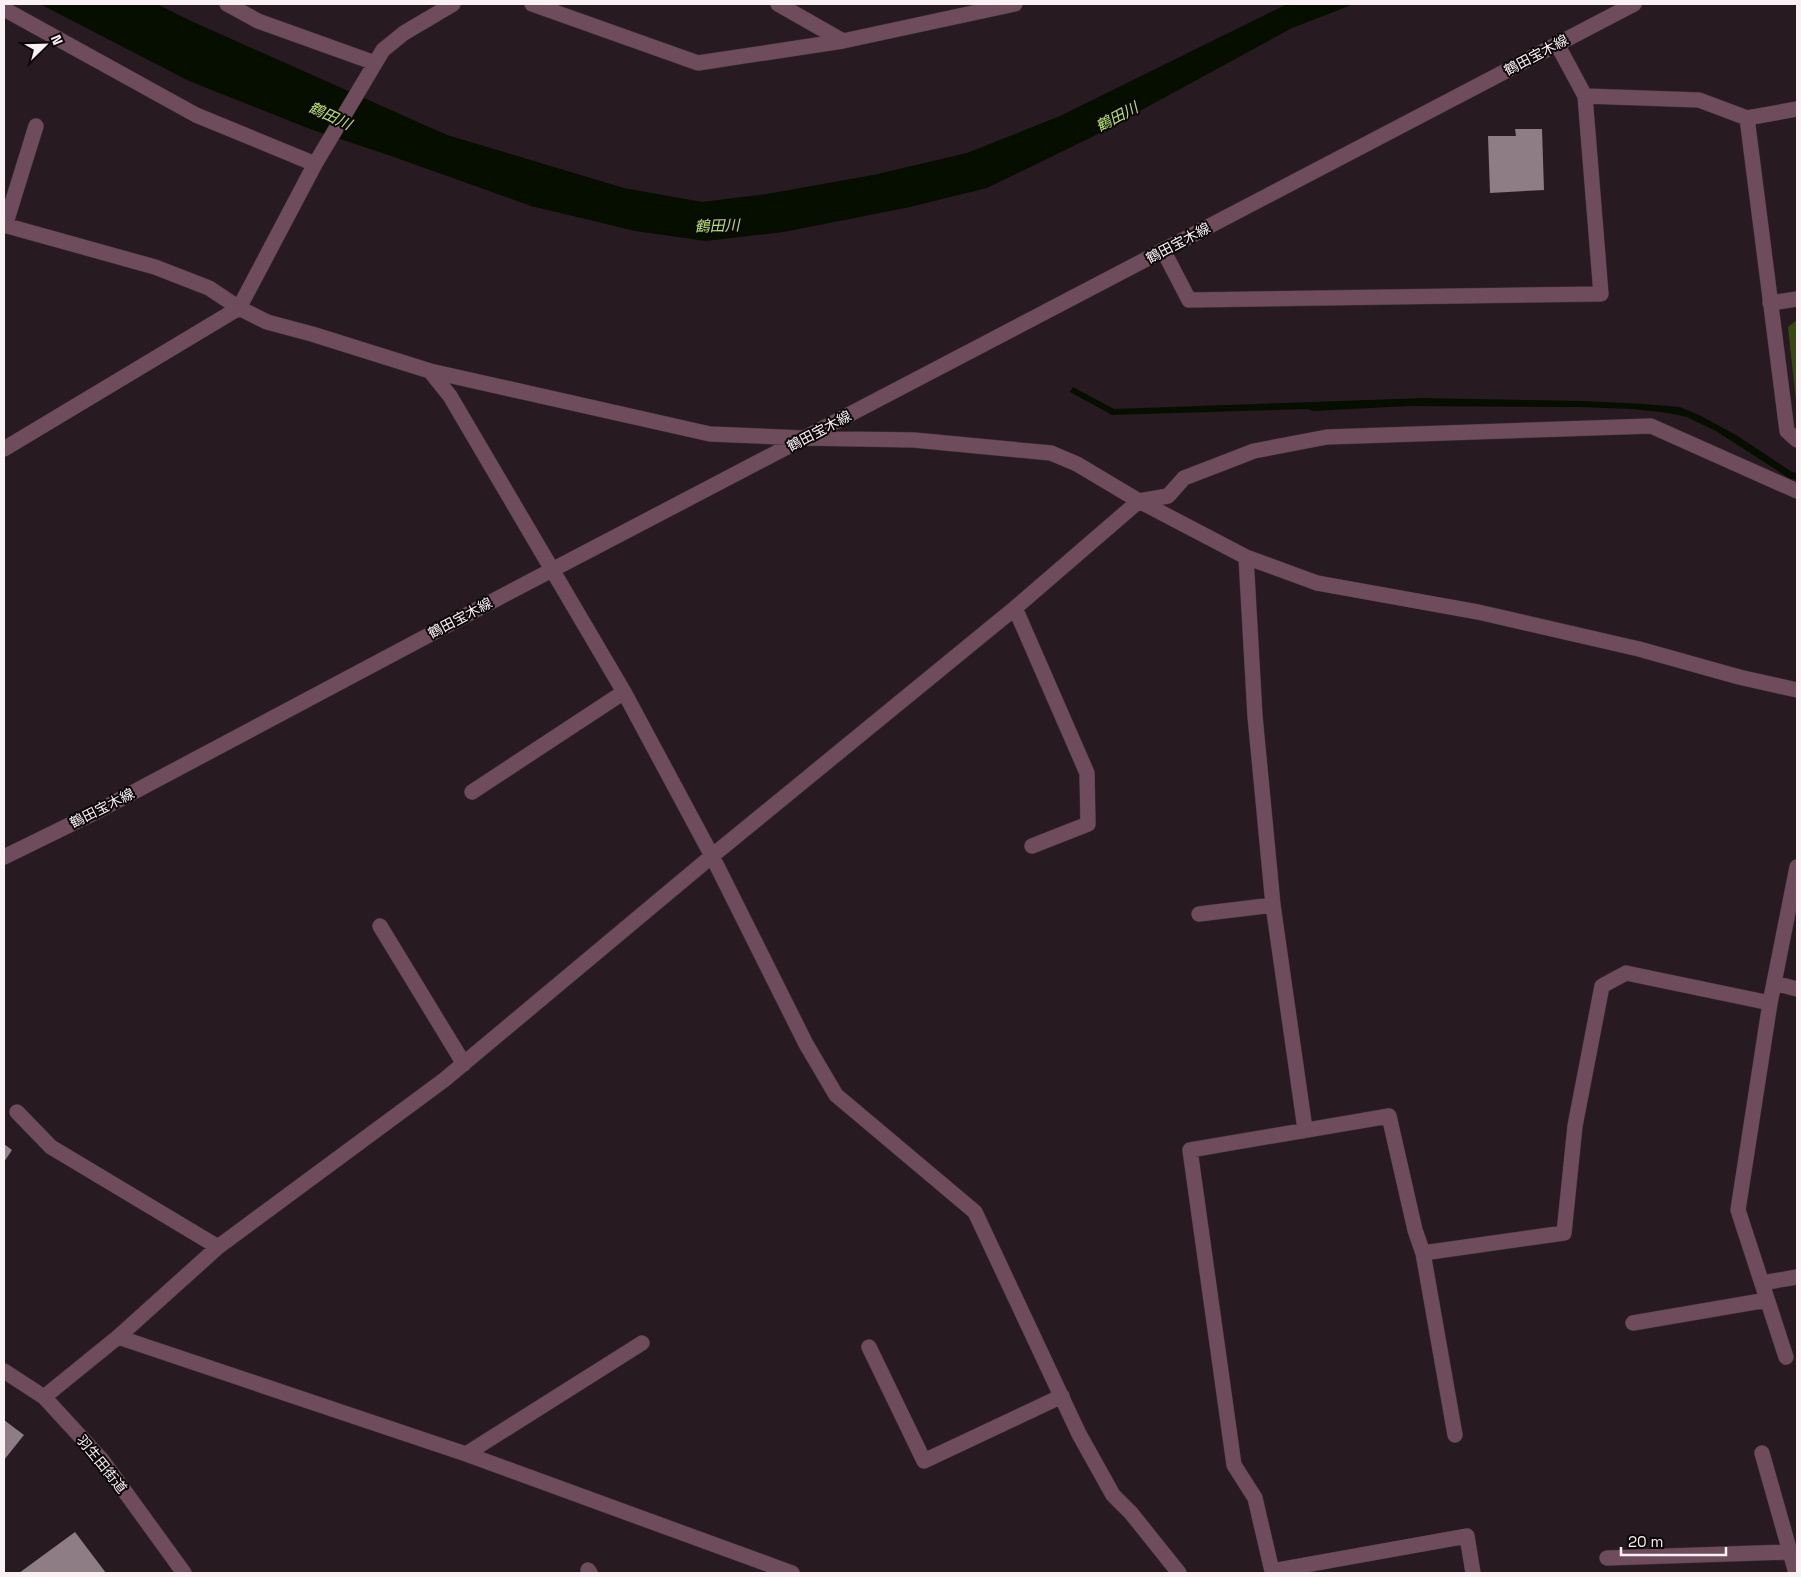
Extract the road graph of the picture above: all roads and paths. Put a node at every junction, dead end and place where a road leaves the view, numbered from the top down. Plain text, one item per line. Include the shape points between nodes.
1 (227, 4) edge
2 (453, 4) edge
3 (532, 4) edge
4 (778, 4) edge
5 (1015, 4) edge
6 (1634, 4) edge
7 (4, 10) edge
8 (843, 41) junction
9 (1557, 44) junction
10 (375, 63) junction
11 (1585, 96) junction
12 (1797, 108) edge
13 (1747, 118) junction
14 (36, 126) dead end
15 (314, 164) junction
16 (5, 226) edge
17 (1163, 250) junction
18 (1797, 299) edge
19 (1770, 303) junction
20 (239, 308) junction
21 (430, 371) junction
22 (804, 438) junction
23 (1797, 440) edge
24 (4, 449) edge
25 (1797, 491) edge
26 (1139, 501) junction
27 (1246, 557) junction
28 (552, 569) junction
29 (1015, 608) junction
30 (1797, 690) edge
31 (624, 692) junction
32 (472, 792) dead end
33 (1032, 846) dead end
34 (712, 856) junction
35 (4, 857) edge
36 (1797, 868) edge
37 (1272, 904) junction
38 (1199, 914) dead end
39 (380, 926) dead end
40 (1774, 983) junction
41 (1797, 988) edge
42 (1770, 1002) junction
43 (464, 1064) junction
44 (17, 1112) dead end
45 (1305, 1130) junction
46 (218, 1247) junction
47 (1423, 1253) junction
48 (1797, 1277) edge
49 (1762, 1282) junction
50 (1768, 1300) junction
51 (1633, 1323) dead end
52 (118, 1337) junction
53 (642, 1343) dead end
54 (869, 1347) dead end
55 (1786, 1357) dead end
56 (4, 1371) edge
57 (1062, 1396) junction
58 (44, 1397) junction
59 (1455, 1435) dead end
60 (1762, 1453) dead end
61 (466, 1454) junction
62 (1790, 1552) junction
63 (1607, 1558) dead end
64 (1272, 1572) edge
65 (184, 1573) edge
66 (792, 1573) edge
67 (1179, 1573) edge
68 (1473, 1573) edge
69 (1796, 1573) edge

1 - 10 street via 258,21
2 - 10 street via 404,33 382,50
3 - 8 street via 698,63
4 - 8 street
5 - 8 street
6 - 9 street, 鶴田宝木線
7 - 15 street via 196,115
9 - 11 street
9 - 17 street, 鶴田宝木線
10 - 15 street
11 - 13 street via 1699,100
11 - 17 street via 1600,294 1189,300
12 - 13 street
13 - 19 street
14 - 16 street
15 - 20 street
16 - 20 street via 155,267 209,288
17 - 22 street, 鶴田宝木線
18 - 19 street
19 - 23 street via 1787,431
20 - 21 street via 267,322
20 - 24 street
21 - 22 street via 710,434
21 - 28 street via 450,396
22 - 26 street via 914,440 1051,453 1077,464
22 - 28 street, 鶴田宝木線
25 - 26 street via 1652,426 1327,437 1254,451 1184,478 1168,496
26 - 27 street
26 - 29 street
27 - 30 street via 1317,583 1478,612
27 - 37 street via 1255,716
28 - 31 street
28 - 35 street, 鶴田宝木線
29 - 33 street via 1087,773 1088,824
29 - 34 street
31 - 32 street
31 - 34 street
34 - 43 street
34 - 57 street via 806,1044 836,1095 975,1212
36 - 40 street
37 - 38 street
37 - 45 street
39 - 43 street
40 - 41 street
40 - 42 street
42 - 47 street via 1626,973 1602,986 1575,1126 1564,1233
42 - 49 street via 1738,1210
43 - 46 street
44 - 46 street via 51,1147
45 - 47 street via 1390,1116
45 - 64 street via 1190,1150 1234,1465 1255,1498
46 - 52 street
47 - 59 street
48 - 49 street
49 - 50 street
50 - 51 street
50 - 55 street
52 - 58 street
52 - 61 street
53 - 61 street
54 - 57 street via 924,1461
56 - 58 street, 羽生田街道
57 - 67 street via 1113,1495
58 - 65 street, 羽生田街道 via 102,1460
60 - 62 street
61 - 66 street
62 - 63 street
62 - 69 street
64 - 68 street via 1467,1536

